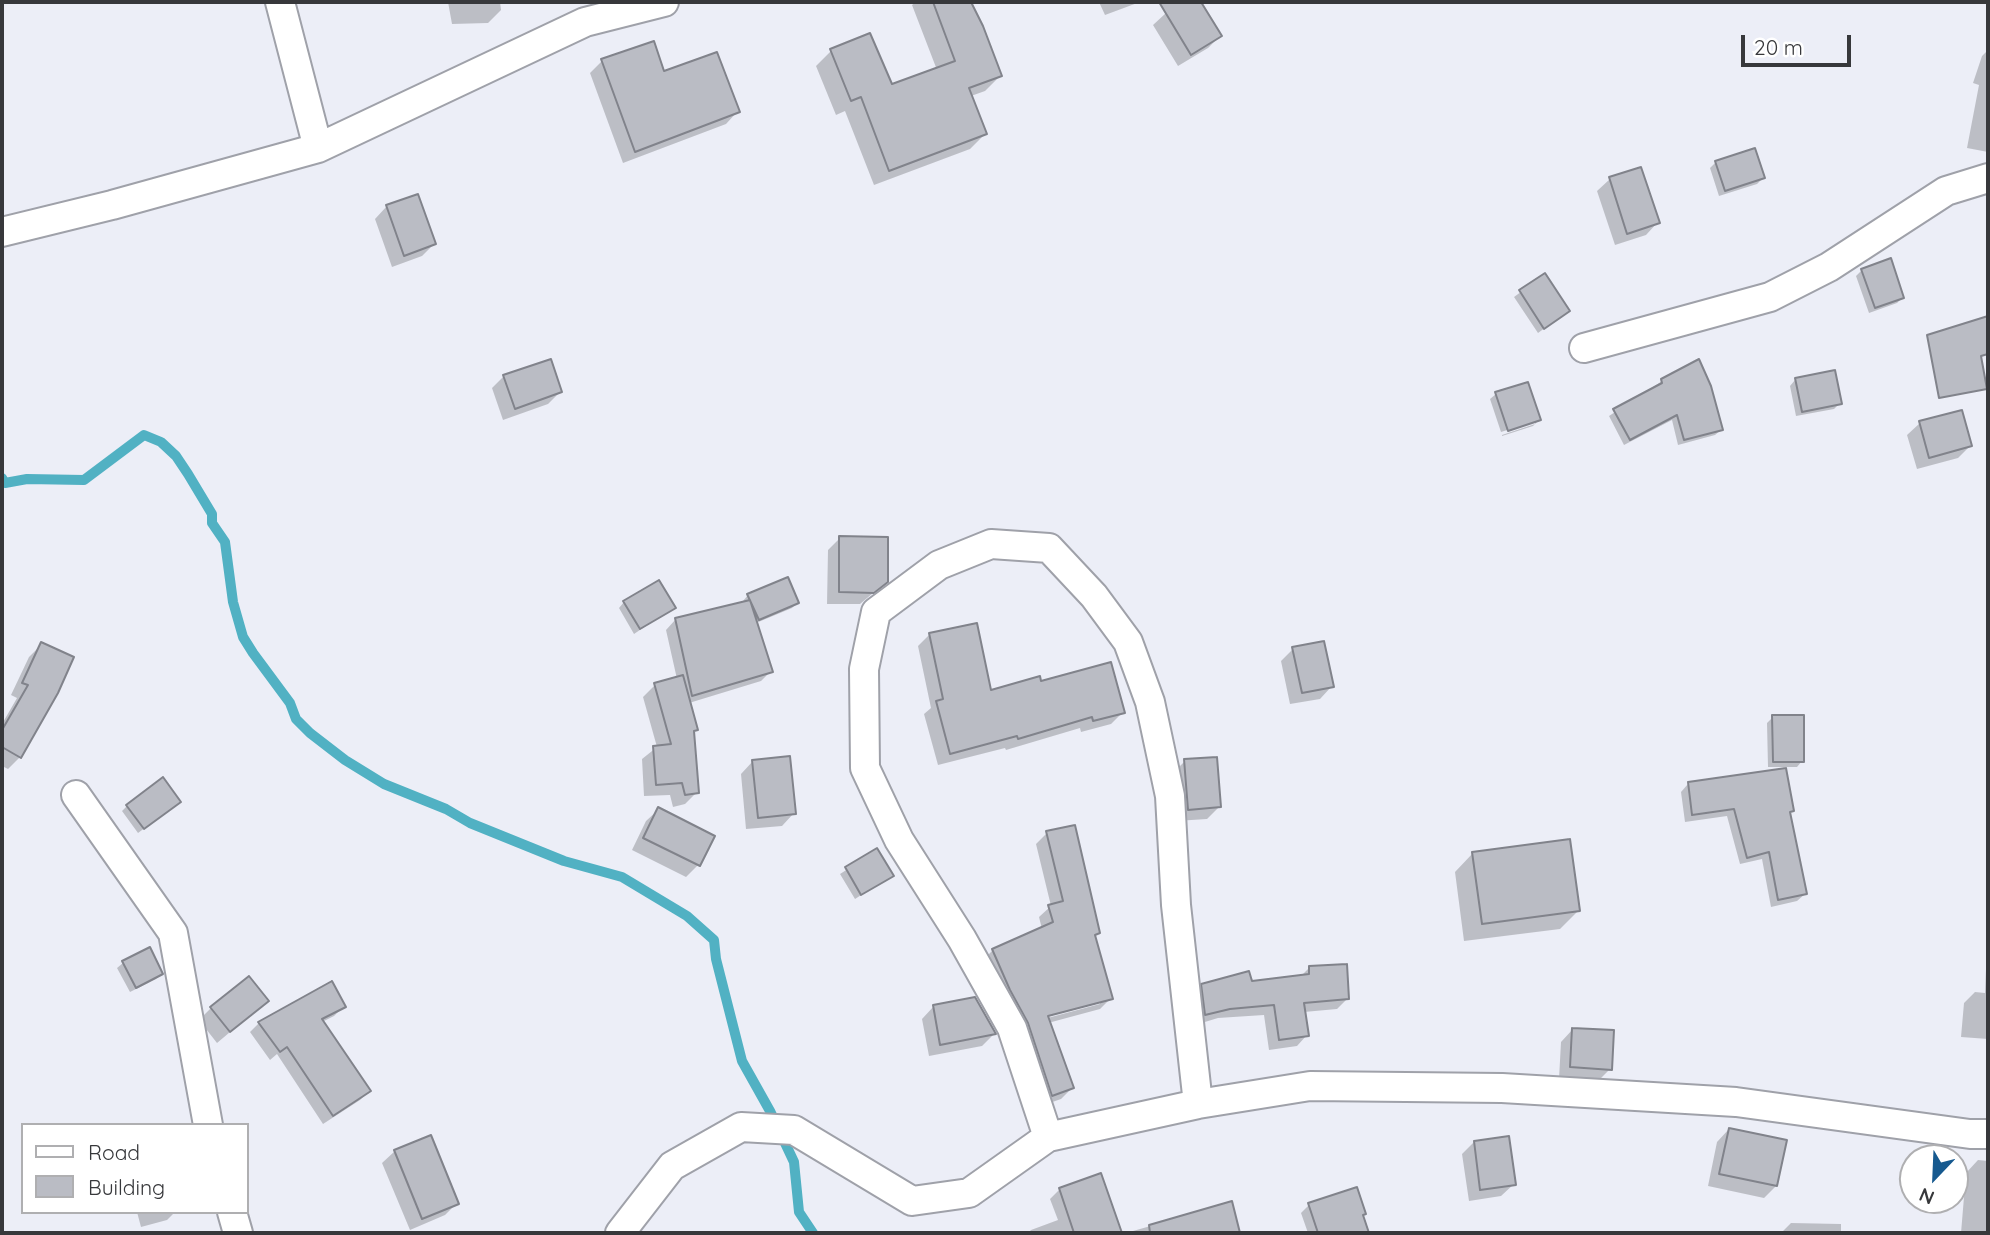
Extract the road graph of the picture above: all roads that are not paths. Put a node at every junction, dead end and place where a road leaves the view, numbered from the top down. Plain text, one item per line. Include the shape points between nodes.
1 (280, 2) edge
2 (664, 2) edge
3 (318, 148) junction
4 (1988, 178) edge
5 (2, 232) edge
6 (1584, 348) dead end
7 (76, 795) dead end
8 (1198, 1104) junction
9 (208, 1123) edge
10 (1988, 1134) edge
11 (1048, 1137) junction
12 (233, 1214) edge
13 (238, 1233) edge
14 (620, 1233) edge

1 - 3 street
2 - 3 street via 585,22
3 - 5 street
4 - 6 street via 1946,191 1829,267 1770,297
7 - 9 street via 173,933
8 - 10 street via 1310,1086 1502,1088 1735,1102
8 - 11 street
8 - 11 street via 1176,905 1170,796 1150,702 1128,642 1094,596 1049,548 991,544 939,565 876,612 864,669 865,768 899,840 1012,1028
11 - 14 street via 969,1193 912,1201 794,1130 741,1127 672,1166
12 - 13 street

